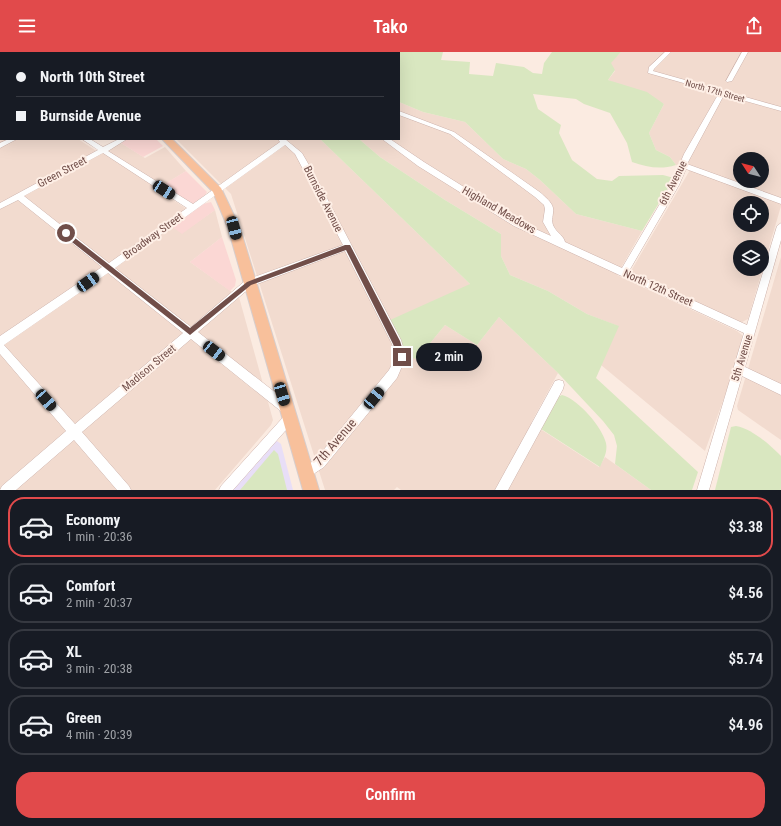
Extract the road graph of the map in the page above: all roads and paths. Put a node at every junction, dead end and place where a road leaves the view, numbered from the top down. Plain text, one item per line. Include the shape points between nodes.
1 (668, 52) edge
2 (745, 52) edge
3 (729, 81) dead end
4 (722, 93) junction
5 (781, 109) edge
6 (400, 113) edge
7 (12, 140) edge
8 (86, 140) edge
9 (122, 140) edge
10 (169, 140) edge
11 (386, 140) edge
12 (283, 141) edge
13 (0, 146) edge
14 (103, 151) junction
15 (683, 165) junction
16 (217, 190) junction
17 (18, 196) junction
18 (781, 201) edge
19 (0, 206) edge
20 (193, 208) junction
21 (781, 226) edge
22 (566, 246) junction
23 (348, 247) junction
24 (109, 268) junction
25 (624, 272) junction
26 (249, 283) junction
27 (750, 331) junction
28 (190, 332) junction
29 (0, 342) edge
30 (0, 347) edge
31 (738, 369) junction
32 (559, 385) dead end
33 (781, 390) edge
34 (364, 410) joint
35 (288, 413) junction
36 (73, 432) junction
37 (306, 473) junction
38 (6, 490) edge
39 (126, 490) edge
40 (225, 490) edge
41 (311, 490) edge
42 (501, 490) edge
43 (704, 490) edge

1 - 4 street, North 17th Street via 650,72
2 - 3 street
4 - 5 street, North 17th Street
4 - 15 street, 6th Avenue
6 - 22 street, Highland Meadows via 452,132 538,195 549,209 547,222 552,232
7 - 13 street
8 - 14 street
9 - 14 street, Green Street
10 - 16 main road
11 - 22 street, Highland Meadows via 496,212
12 - 16 street, Broadway Street
12 - 23 street, Burnside Avenue via 298,153
14 - 17 street, Green Street
14 - 20 street
15 - 18 street
15 - 25 street, 6th Avenue via 675,186
16 - 20 street, Broadway Street
16 - 26 main road via 234,228
17 - 19 street, Green Street
17 - 24 street
20 - 24 street, Broadway Street
21 - 27 street, 5th Avenue
22 - 25 street, North 12th Street
23 - 26 street, Madison Street
23 - 34 street, Burnside Avenue via 402,357 393,374
24 - 28 street
24 - 29 street, Broadway Street
25 - 27 street, North 12th Street
26 - 28 street, Madison Street
26 - 35 main road
27 - 31 street, 5th Avenue
28 - 35 street
28 - 36 street, Madison Street
30 - 36 street
31 - 33 street
31 - 43 street, 5th Avenue
32 - 42 street
34 - 37 street, 7th Avenue via 320,463
35 - 37 main road
35 - 40 street
36 - 38 street, Madison Street
36 - 39 street
37 - 41 main road

